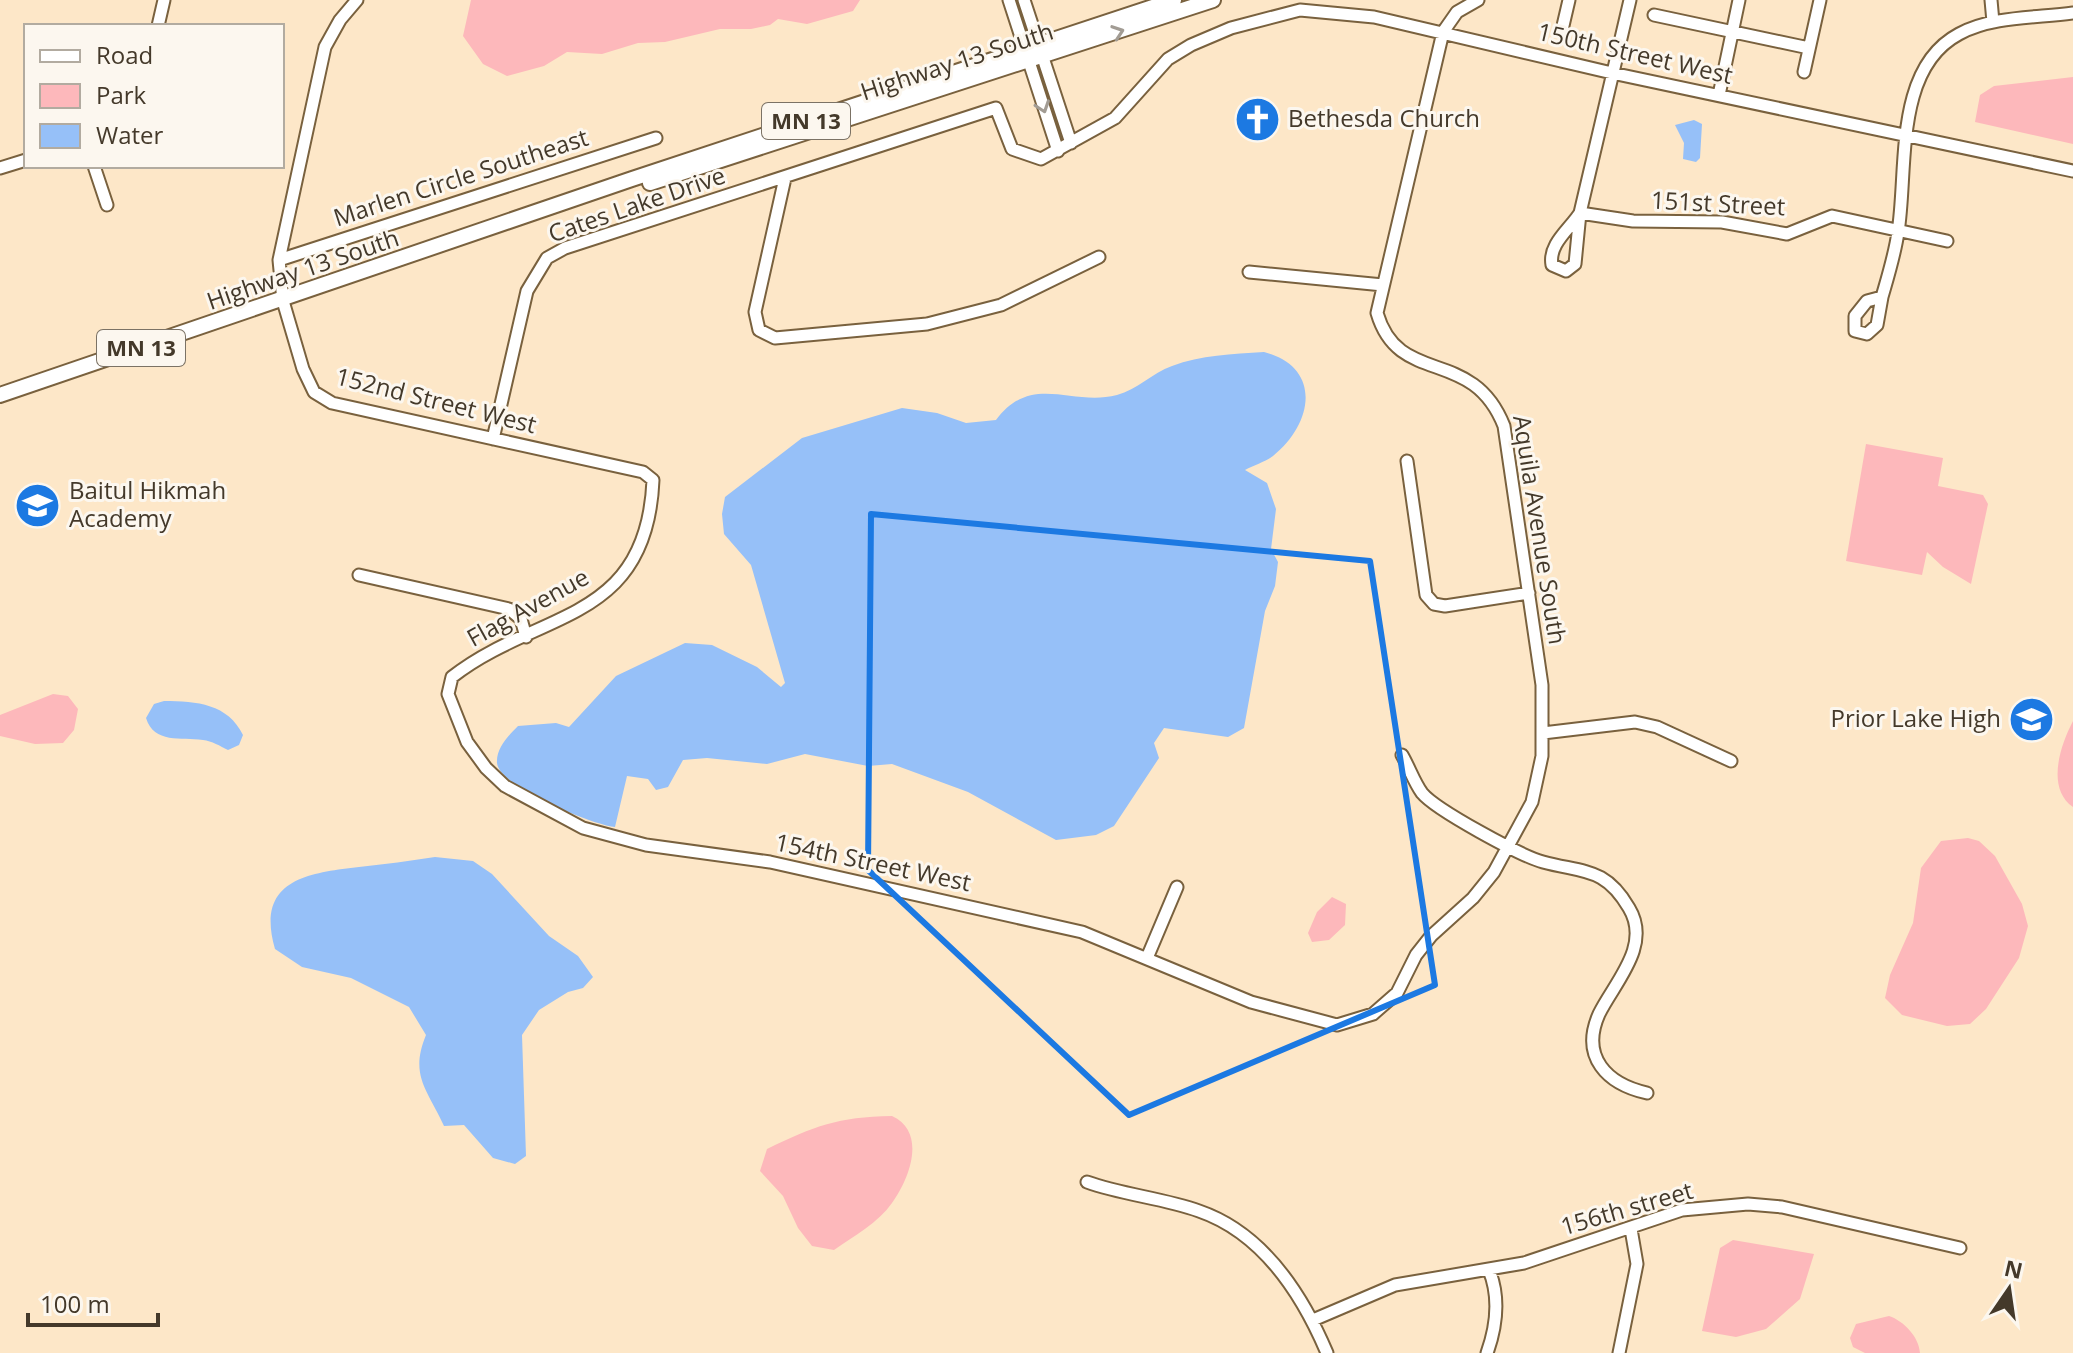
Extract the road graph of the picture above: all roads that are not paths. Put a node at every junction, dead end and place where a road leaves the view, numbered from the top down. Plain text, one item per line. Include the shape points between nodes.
1 (164, 0) edge
2 (357, 0) edge
3 (1009, 0) edge
4 (1024, 0) edge
5 (1174, 0) edge
6 (1213, 0) edge
7 (1478, 0) edge
8 (1569, 0) edge
9 (1630, 0) edge
10 (1739, 0) edge
11 (1820, 0) edge
12 (1991, 0) edge
13 (2073, 13) edge
14 (1654, 15) dead end
15 (1993, 22) junction
16 (158, 24) edge
17 (1562, 30) dead end
18 (1732, 31) junction
19 (1443, 32) junction
20 (1809, 48) junction
21 (1042, 50) junction
22 (1026, 56) junction
23 (1804, 72) dead end
24 (1612, 73) junction
25 (1719, 95) junction
26 (1904, 136) junction
27 (656, 138) dead end
28 (1071, 143) junction
29 (1058, 151) junction
30 (24, 161) edge
31 (0, 168) edge
32 (95, 168) edge
33 (2073, 171) edge
34 (785, 178) junction
35 (107, 205) dead end
36 (1580, 213) junction
37 (1898, 231) junction
38 (1947, 241) dead end
39 (1099, 257) dead end
40 (279, 260) junction
41 (1249, 272) dead end
42 (1383, 285) junction
43 (1882, 297) dead end
44 (283, 301) junction
45 (0, 395) edge
46 (493, 439) junction
47 (1407, 461) dead end
48 (643, 472) joint
49 (359, 575) dead end
50 (1529, 593) junction
51 (526, 637) junction
52 (448, 694) joint
53 (1543, 733) junction
54 (1402, 755) dead end
55 (1731, 761) dead end
56 (1509, 848) junction
57 (1177, 887) dead end
58 (1147, 958) junction
59 (1337, 1025) joint
60 (1647, 1093) dead end
61 (1087, 1182) dead end
62 (1631, 1229) junction
63 (1960, 1248) dead end
64 (1489, 1270) junction
65 (1313, 1320) junction
66 (1327, 1353) edge
67 (1487, 1353) edge
68 (1619, 1353) edge

1 - 16 street
2 - 40 street, 152nd Street West via 325,47
3 - 22 street
4 - 21 street
5 - 21 main road, Highway 13 South / MN 13
21 -> 6 main road, Highway 13 South / MN 13
7 - 19 street via 1457,12
8 - 17 street
9 - 24 street
10 - 18 street
11 - 20 street
12 - 15 street
13 - 15 street
14 - 18 street
15 - 26 street via 1957,34 1926,66
18 - 20 street
18 - 25 street
19 - 24 street, 150th Street West
19 - 28 street, 150th Street West via 1374,17 1300,10 1231,28 1168,59 1115,118
19 - 42 street, Aquila Avenue South
20 - 23 street
21 - 22 main road, Highway 13 South / MN 13
21 - 28 street
22 -> 29 street
22 - 44 main road, Highway 13 South / MN 13 via 741,155 574,201
24 - 25 street, 150th Street West
24 - 36 street
25 - 26 street, 150th Street West
26 - 33 street, 150th Street West
26 - 37 street
27 - 40 street, Marlen Circle Southeast
28 - 29 street, 150th Street West
29 - 34 street, Cates Lake Drive via 1041,159 1012,149 996,108
30 - 31 street
32 - 35 street
34 - 39 street via 755,312 759,330 775,338 927,324 1001,305
34 - 46 street, Cates Lake Drive via 547,258 527,291
36 - 36 street via 1550,257 1552,265 1566,271 1575,264
36 - 37 street, 151st Street via 1633,221 1722,222 1787,234 1832,216
37 - 38 street, 151st Street
37 - 43 street
40 - 44 street, 152nd Street West
41 - 42 street
42 - 50 street, Aquila Avenue South via 1377,313 1391,344 1405,355 1461,375 1494,402 1504,426
44 - 45 main road, Highway 13 South / MN 13
44 - 46 street, 152nd Street West via 314,392 332,403
46 - 48 street, 152nd Street West
47 - 50 street via 1426,595 1434,604
48 - 51 street, Flag Avenue via 653,480 652,499 640,542 620,578 597,601
49 - 51 street via 509,609 521,619
50 - 53 street, Aquila Avenue South
51 - 52 street, Flag Avenue via 463,668 452,677
52 - 58 street, 154th Street West via 467,742 486,768 505,786 583,828 646,845 770,862 1082,932
53 - 55 street via 1635,722
53 - 56 street, Aquila Avenue South via 1532,802
54 - 56 street via 1423,794
56 - 59 street, Aquila Avenue South via 1473,898 1416,955 1397,993 1373,1014
56 - 60 street via 1598,874 1617,888 1632,913 1630,964 1599,1014 1595,1053 1602,1069 1623,1088
57 - 58 street
58 - 59 street, 154th Street West via 1251,1002
61 - 65 street via 1197,1210 1239,1231 1268,1256
62 - 63 street, 156th street via 1682,1210 1748,1204
62 - 64 street, 156th street
62 - 68 street via 1637,1264
64 - 65 street, 156th street via 1395,1285
64 - 67 street via 1496,1287 1496,1316
65 - 66 street

